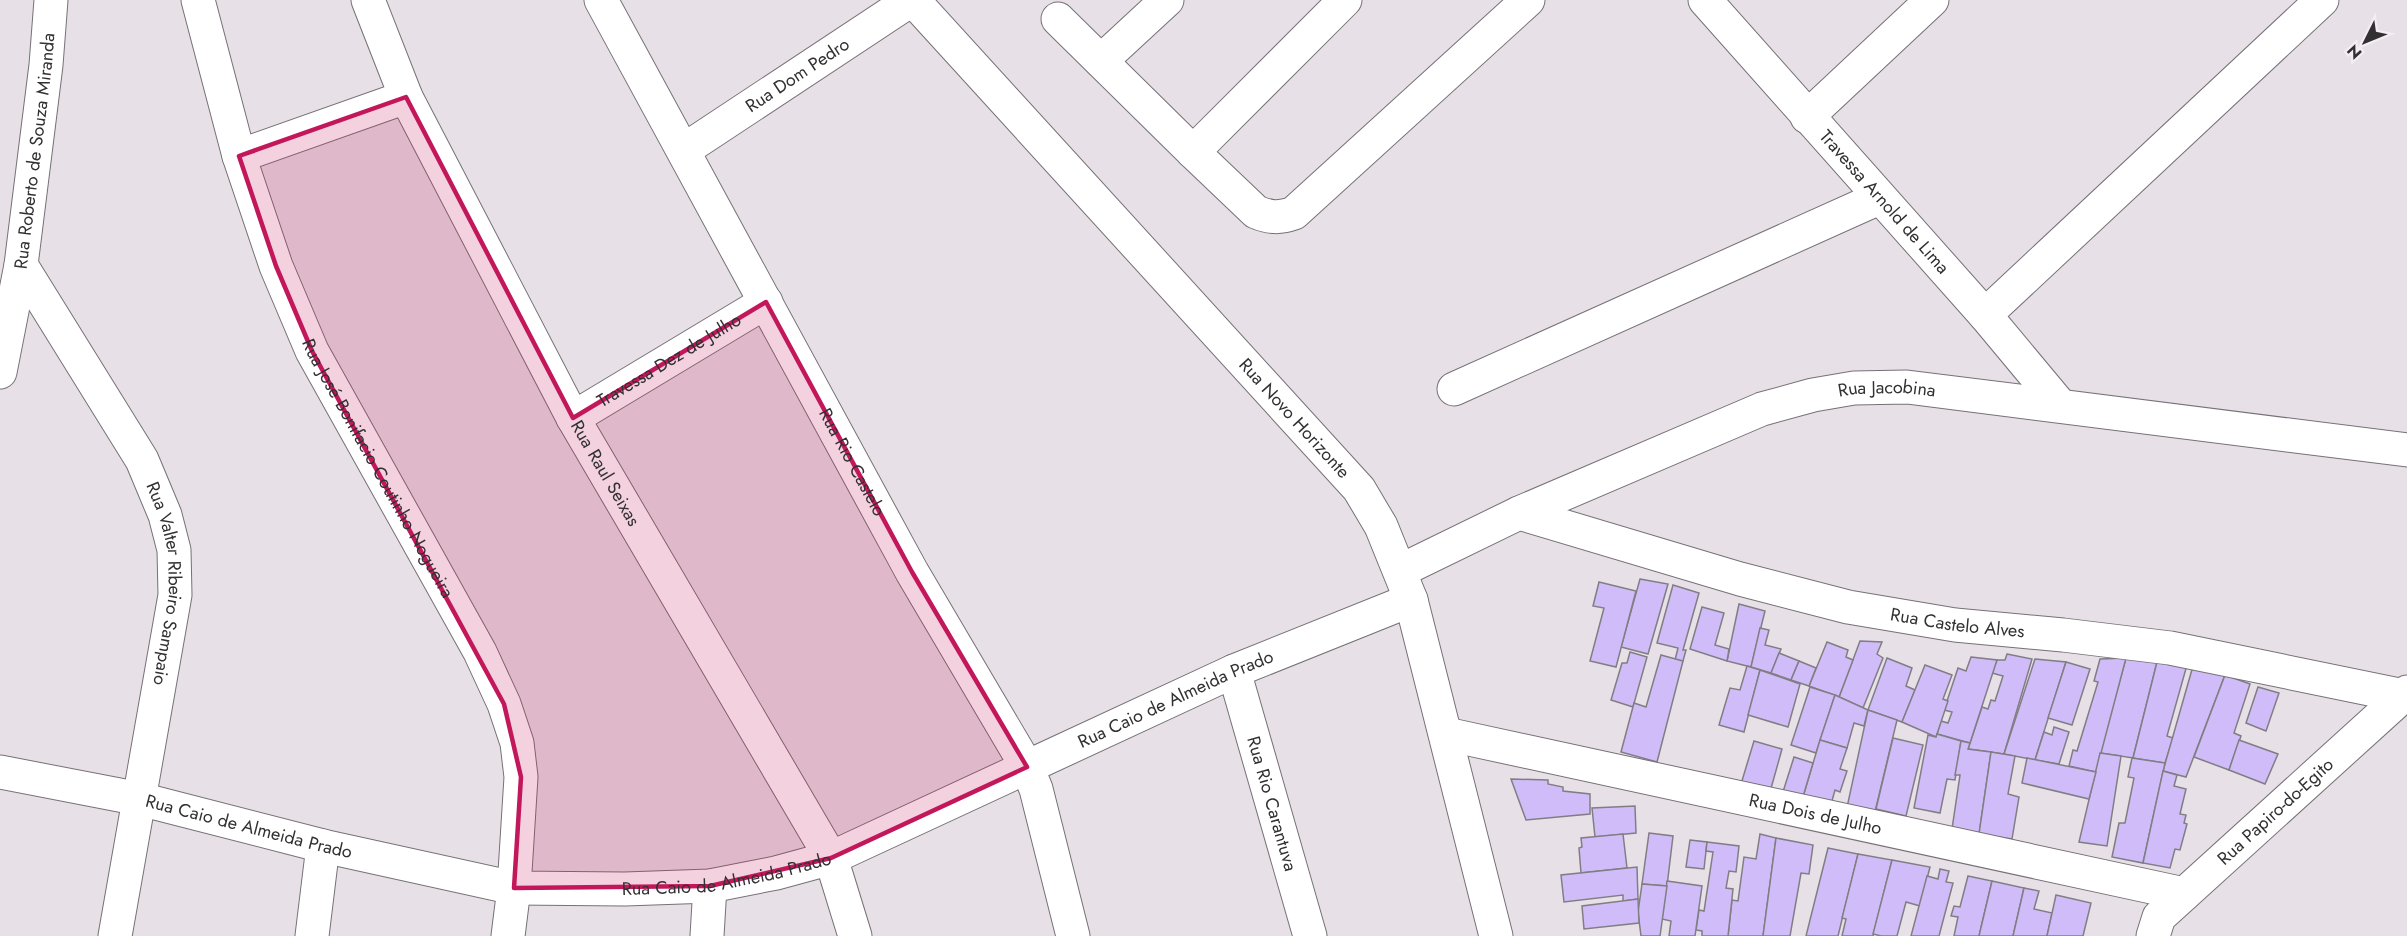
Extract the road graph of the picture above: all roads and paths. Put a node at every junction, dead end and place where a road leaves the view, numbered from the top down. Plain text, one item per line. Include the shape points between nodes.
1 (51, 0) edge
2 (198, 0) edge
3 (368, 0) edge
4 (601, 0) edge
5 (912, 0) edge
6 (1167, 0) edge
7 (1345, 0) edge
8 (1528, 0) edge
9 (1705, 0) edge
10 (1932, 0) edge
11 (2322, 0) edge
12 (1058, 19) dead end
13 (1101, 61) junction
14 (406, 97) junction
15 (1807, 117) junction
16 (684, 150) junction
17 (1193, 152) junction
18 (239, 156) junction
19 (1878, 198) junction
20 (21, 265) junction
21 (766, 302) junction
22 (1985, 315) junction
23 (0, 372) edge
24 (1454, 389) dead end
25 (2060, 405) junction
26 (573, 418) junction
27 (2407, 450) edge
28 (1519, 513) junction
29 (1405, 586) junction
30 (1234, 671) junction
31 (2406, 694) edge
32 (1446, 734) junction
33 (1027, 766) junction
34 (0, 772) edge
35 (140, 799) junction
36 (322, 846) junction
37 (831, 858) junction
38 (710, 886) junction
39 (514, 888) junction
40 (2184, 894) junction
41 (2150, 930) edge
42 (1488, 934) edge
43 (116, 936) edge
44 (312, 936) edge
45 (508, 936) edge
46 (707, 936) edge
47 (855, 936) edge
48 (1073, 936) edge
49 (1310, 936) edge

1 - 20 street, Rua Roberto de Souza Miranda
2 - 18 street, Rua José Bonifacio Coutinho Nogueira
3 - 14 street, Rua Raul Seixas
4 - 16 street, Rua Rio Castelo
5 - 16 street, Rua Dom Pedro
5 - 29 street, Rua Novo Horizonte via 1359,489 1381,526
6 - 13 street
7 - 17 street
8 - 17 street via 1294,213 1268,217 1256,212
9 - 15 street, Travessa Arnold de Lima
10 - 15 street
11 - 22 street
12 - 13 street
13 - 17 street
14 - 18 street
14 - 26 street, Rua Raul Seixas
15 - 19 street, Travessa Arnold de Lima
16 - 21 street, Rua Rio Castelo
18 - 39 street, Rua José Bonifacio Coutinho Nogueira via 276,266 312,351 480,652 504,704 521,777
19 - 22 street, Travessa Arnold de Lima
19 - 24 street
20 - 23 street, Rua Roberto de Souza Miranda
20 - 35 street, Rua Valter Ribeiro Sampaio via 142,460 165,514 174,550 175,595
21 - 26 street, Travessa Dez de Julho
21 - 33 street, Rua Rio Castelo via 912,572
22 - 25 street, Travessa Arnold de Lima
25 - 27 street, Rua Jacobina
25 - 28 street, Rua Jacobina via 1907,387 1813,394 1762,409
26 - 37 street, Rua Raul Seixas
28 - 29 street, Rua Jacobina
28 - 31 street, Rua Castelo Alves via 1848,607 1955,625 2170,648
29 - 30 street, Rua Caio de Almeida Prado
29 - 32 street, Rua Novo Horizonte
30 - 33 street, Rua Caio de Almeida Prado
30 - 49 street, Rua Rio Carantuva
31 - 40 street, Rua Papiro-do-Egito
32 - 40 street, Rua Dois de Julho
32 - 42 street, Rua Novo Horizonte
33 - 37 street, Rua Caio de Almeida Prado
33 - 48 street, Rua Rio Castelo
34 - 35 street, Rua Caio de Almeida Prado
35 - 36 street, Rua Caio de Almeida Prado
35 - 43 street, Rua Valter Ribeiro Sampaio
36 - 39 street, Rua Caio de Almeida Prado
36 - 44 street
37 - 38 street, Rua Caio de Almeida Prado
37 - 47 street, Rua Raul Seixas
38 - 39 street, Rua Caio de Almeida Prado
38 - 46 street
39 - 45 street, Rua José Bonifacio Coutinho Nogueira
40 - 41 street, Rua Papiro-do-Egito

